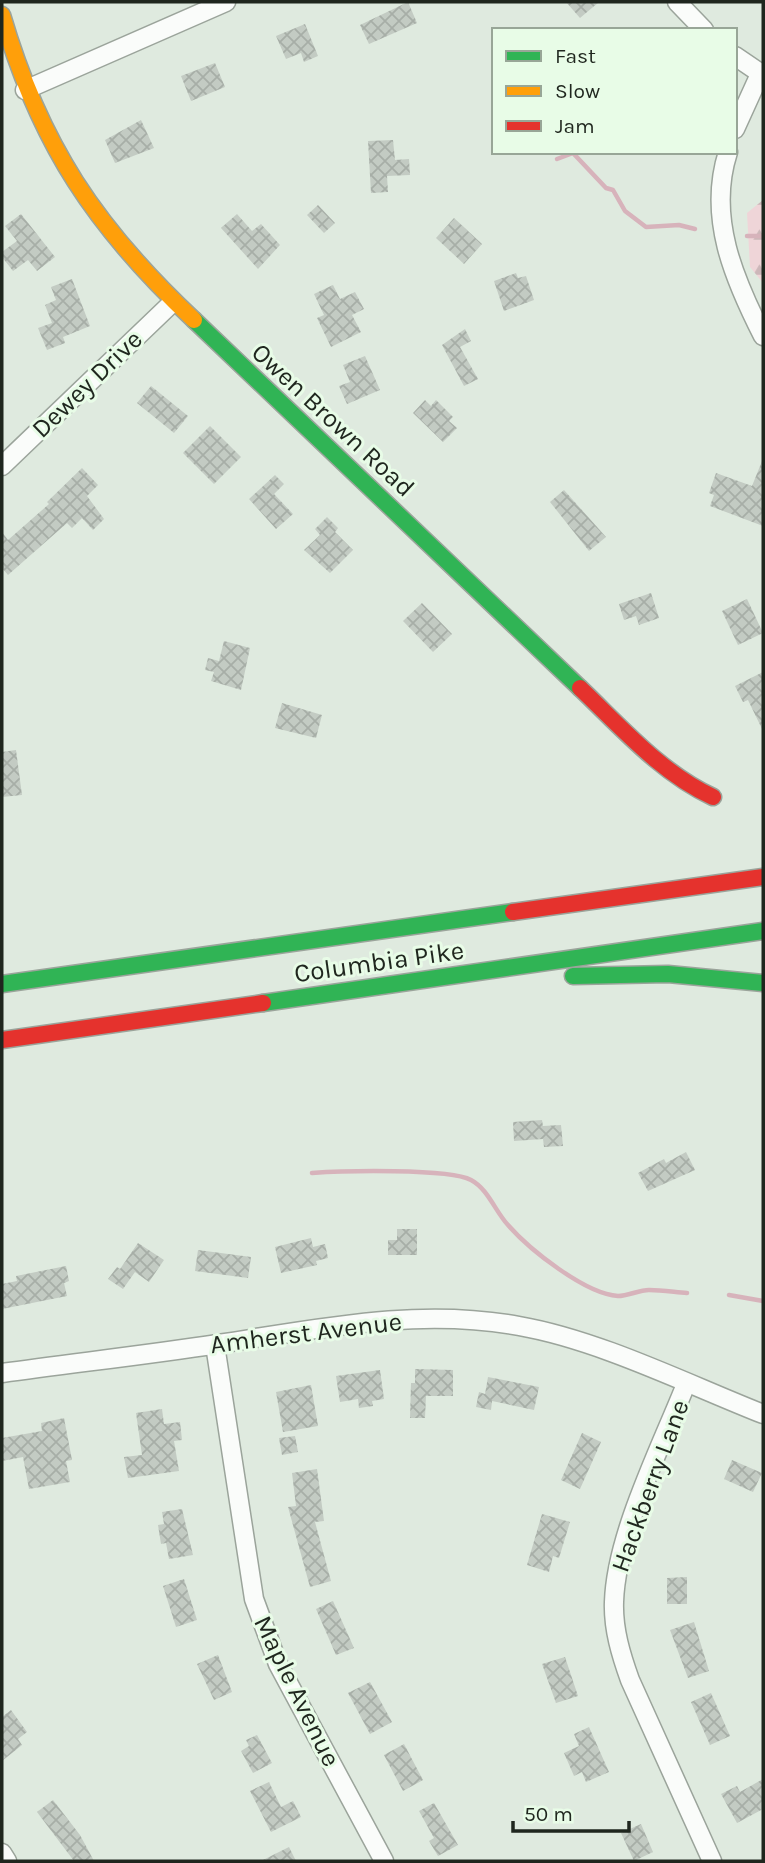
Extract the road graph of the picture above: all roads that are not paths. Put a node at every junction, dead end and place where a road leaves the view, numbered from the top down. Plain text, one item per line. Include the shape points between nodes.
1 (226, 2) edge
2 (677, 2) edge
3 (2, 15) edge
4 (702, 28) edge
5 (737, 57) edge
6 (762, 74) edge
7 (25, 90) junction
8 (737, 125) edge
9 (727, 154) edge
10 (173, 302) junction
11 (763, 336) edge
12 (2, 466) edge
13 (713, 797) dead end
14 (750, 862) dead end
15 (763, 877) edge
16 (541, 910) junction
17 (763, 932) edge
18 (763, 983) edge
19 (2, 984) edge
20 (241, 1007) junction
21 (2, 1040) edge
22 (215, 1345) junction
23 (2, 1373) edge
24 (686, 1384) junction
25 (763, 1414) edge
26 (2, 1853) edge
27 (7, 1861) edge
28 (384, 1861) edge
29 (712, 1861) edge

1 - 7 street
2 - 4 street
3 - 7 main road, Owen Brown Road
5 - 6 street
6 - 8 street
7 - 10 main road, Owen Brown Road via 54,153 90,208
9 - 11 street via 721,220 739,290
10 - 12 street, Dewey Drive
10 - 13 main road, Owen Brown Road via 660,763
14 - 16 main road
15 - 16 main road, Columbia Pike
16 - 19 main road, Columbia Pike
17 - 20 main road, Columbia Pike
18 - 20 main road via 691,975 590,975
20 - 21 main road, Columbia Pike
22 - 23 street, Amherst Avenue
22 - 24 street, Amherst Avenue via 339,1324 484,1321 561,1336
22 - 28 street, Maple Avenue via 254,1599 278,1664
24 - 25 street, Amherst Avenue
24 - 29 street, Hackberry Lane via 636,1510 613,1603 630,1680
26 - 27 street

